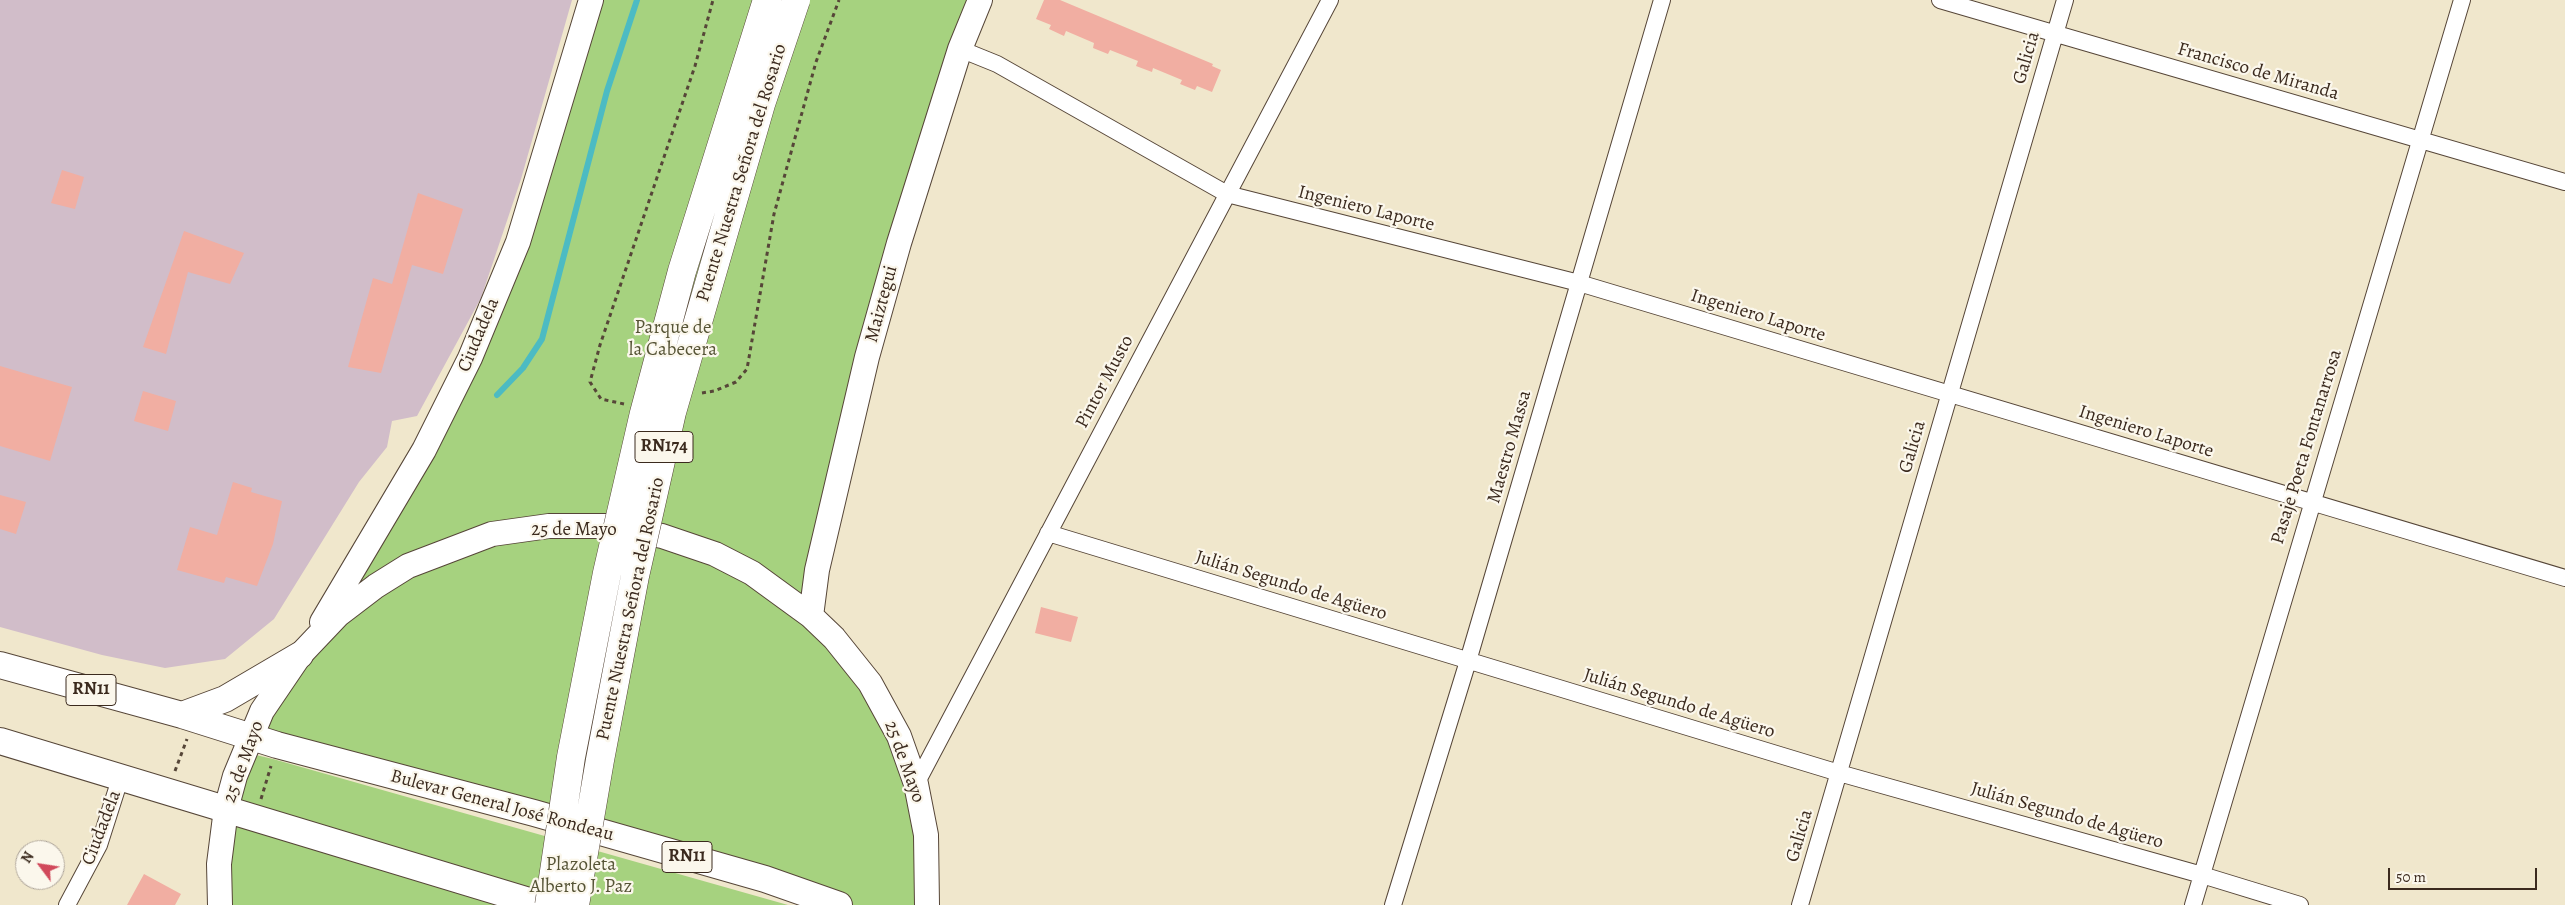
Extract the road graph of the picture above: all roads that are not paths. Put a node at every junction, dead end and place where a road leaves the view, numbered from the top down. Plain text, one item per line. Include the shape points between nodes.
1 (591, 0) edge
2 (767, 0) edge
3 (796, 0) edge
4 (980, 0) edge
5 (1330, 0) edge
6 (1662, 0) edge
7 (1940, 0) edge
8 (2065, 0) edge
9 (2462, 0) edge
10 (2055, 34) junction
11 (960, 49) junction
12 (2420, 140) junction
13 (2565, 182) edge
14 (1227, 194) junction
15 (1579, 283) junction
16 (1949, 394) junction
17 (2312, 502) junction
18 (1048, 533) junction
19 (2565, 578) edge
20 (811, 616) junction
21 (304, 650) junction
22 (1468, 661) junction
23 (0, 665) edge
24 (185, 725) junction
25 (250, 737) junction
26 (0, 741) edge
27 (1839, 773) junction
28 (121, 776) junction
29 (916, 784) junction
30 (226, 809) junction
31 (2202, 874) junction
32 (66, 905) edge
33 (220, 905) edge
34 (542, 905) edge
35 (549, 905) edge
36 (575, 905) edge
37 (839, 905) edge
38 (927, 905) edge
39 (1393, 905) edge
40 (1800, 905) edge
41 (2193, 905) edge
42 (2300, 905) edge

1 - 21 main road, Ciudadela via 518,242 470,358 424,450
2 - 35 highway, Puente Nuestra Señora del Rosario / RN174, bridge via 682,271 644,413 607,573 572,757
3 - 36 highway, Puente Nuestra Señora del Rosario / RN174, bridge via 758,114 672,412 635,576
4 - 11 main road, Maiztegui
5 - 14 street, Pintor Musto
6 - 15 street, Maestro Massa
7 - 10 street, Francisco de Miranda
8 - 10 street, Galicia
9 - 12 street, Pasaje Poeta Fontanarrosa
10 - 12 street, Francisco de Miranda
10 - 16 street, Galicia
11 - 14 street, Ingeniero Laporte via 997,64
11 - 20 main road, Maiztegui via 867,357 817,570
12 - 13 street, Francisco de Miranda
12 - 17 street, Pasaje Poeta Fontanarrosa
14 - 15 street, Ingeniero Laporte
14 - 18 street, Pintor Musto
15 - 16 street, Ingeniero Laporte
15 - 22 street, Maestro Massa
16 - 17 street, Ingeniero Laporte
16 - 27 street, Galicia
17 - 19 street, Ingeniero Laporte
17 - 31 street, Pasaje Poeta Fontanarrosa
18 - 22 street, Julián Segundo de Agüero
18 - 29 street, Pintor Musto
20 - 21 main road, 25 de Mayo via 752,573 715,554 662,536 610,526 549,526 492,534 408,566 338,615
20 - 29 main road, 25 de Mayo via 834,638 870,683 899,736
21 - 24 main road
21 - 25 main road, 25 de Mayo via 262,711
22 - 27 street, Julián Segundo de Agüero
22 - 39 street, Maestro Massa
23 - 24 main road, RN11
24 - 25 main road, RN11
25 - 30 main road, 25 de Mayo
25 - 37 main road, Bulevar General José Rondeau / RN11 via 563,822 765,880
26 - 28 main road
27 - 31 street, Julián Segundo de Agüero
27 - 40 street, Galicia
28 - 30 main road
28 - 32 street, Ciudadela via 99,845
29 - 38 main road, 25 de Mayo via 926,835
30 - 33 main road, 25 de Mayo via 219,864
30 - 34 main road
31 - 41 street, Pasaje Poeta Fontanarrosa
31 - 42 street, Julián Segundo de Agüero

